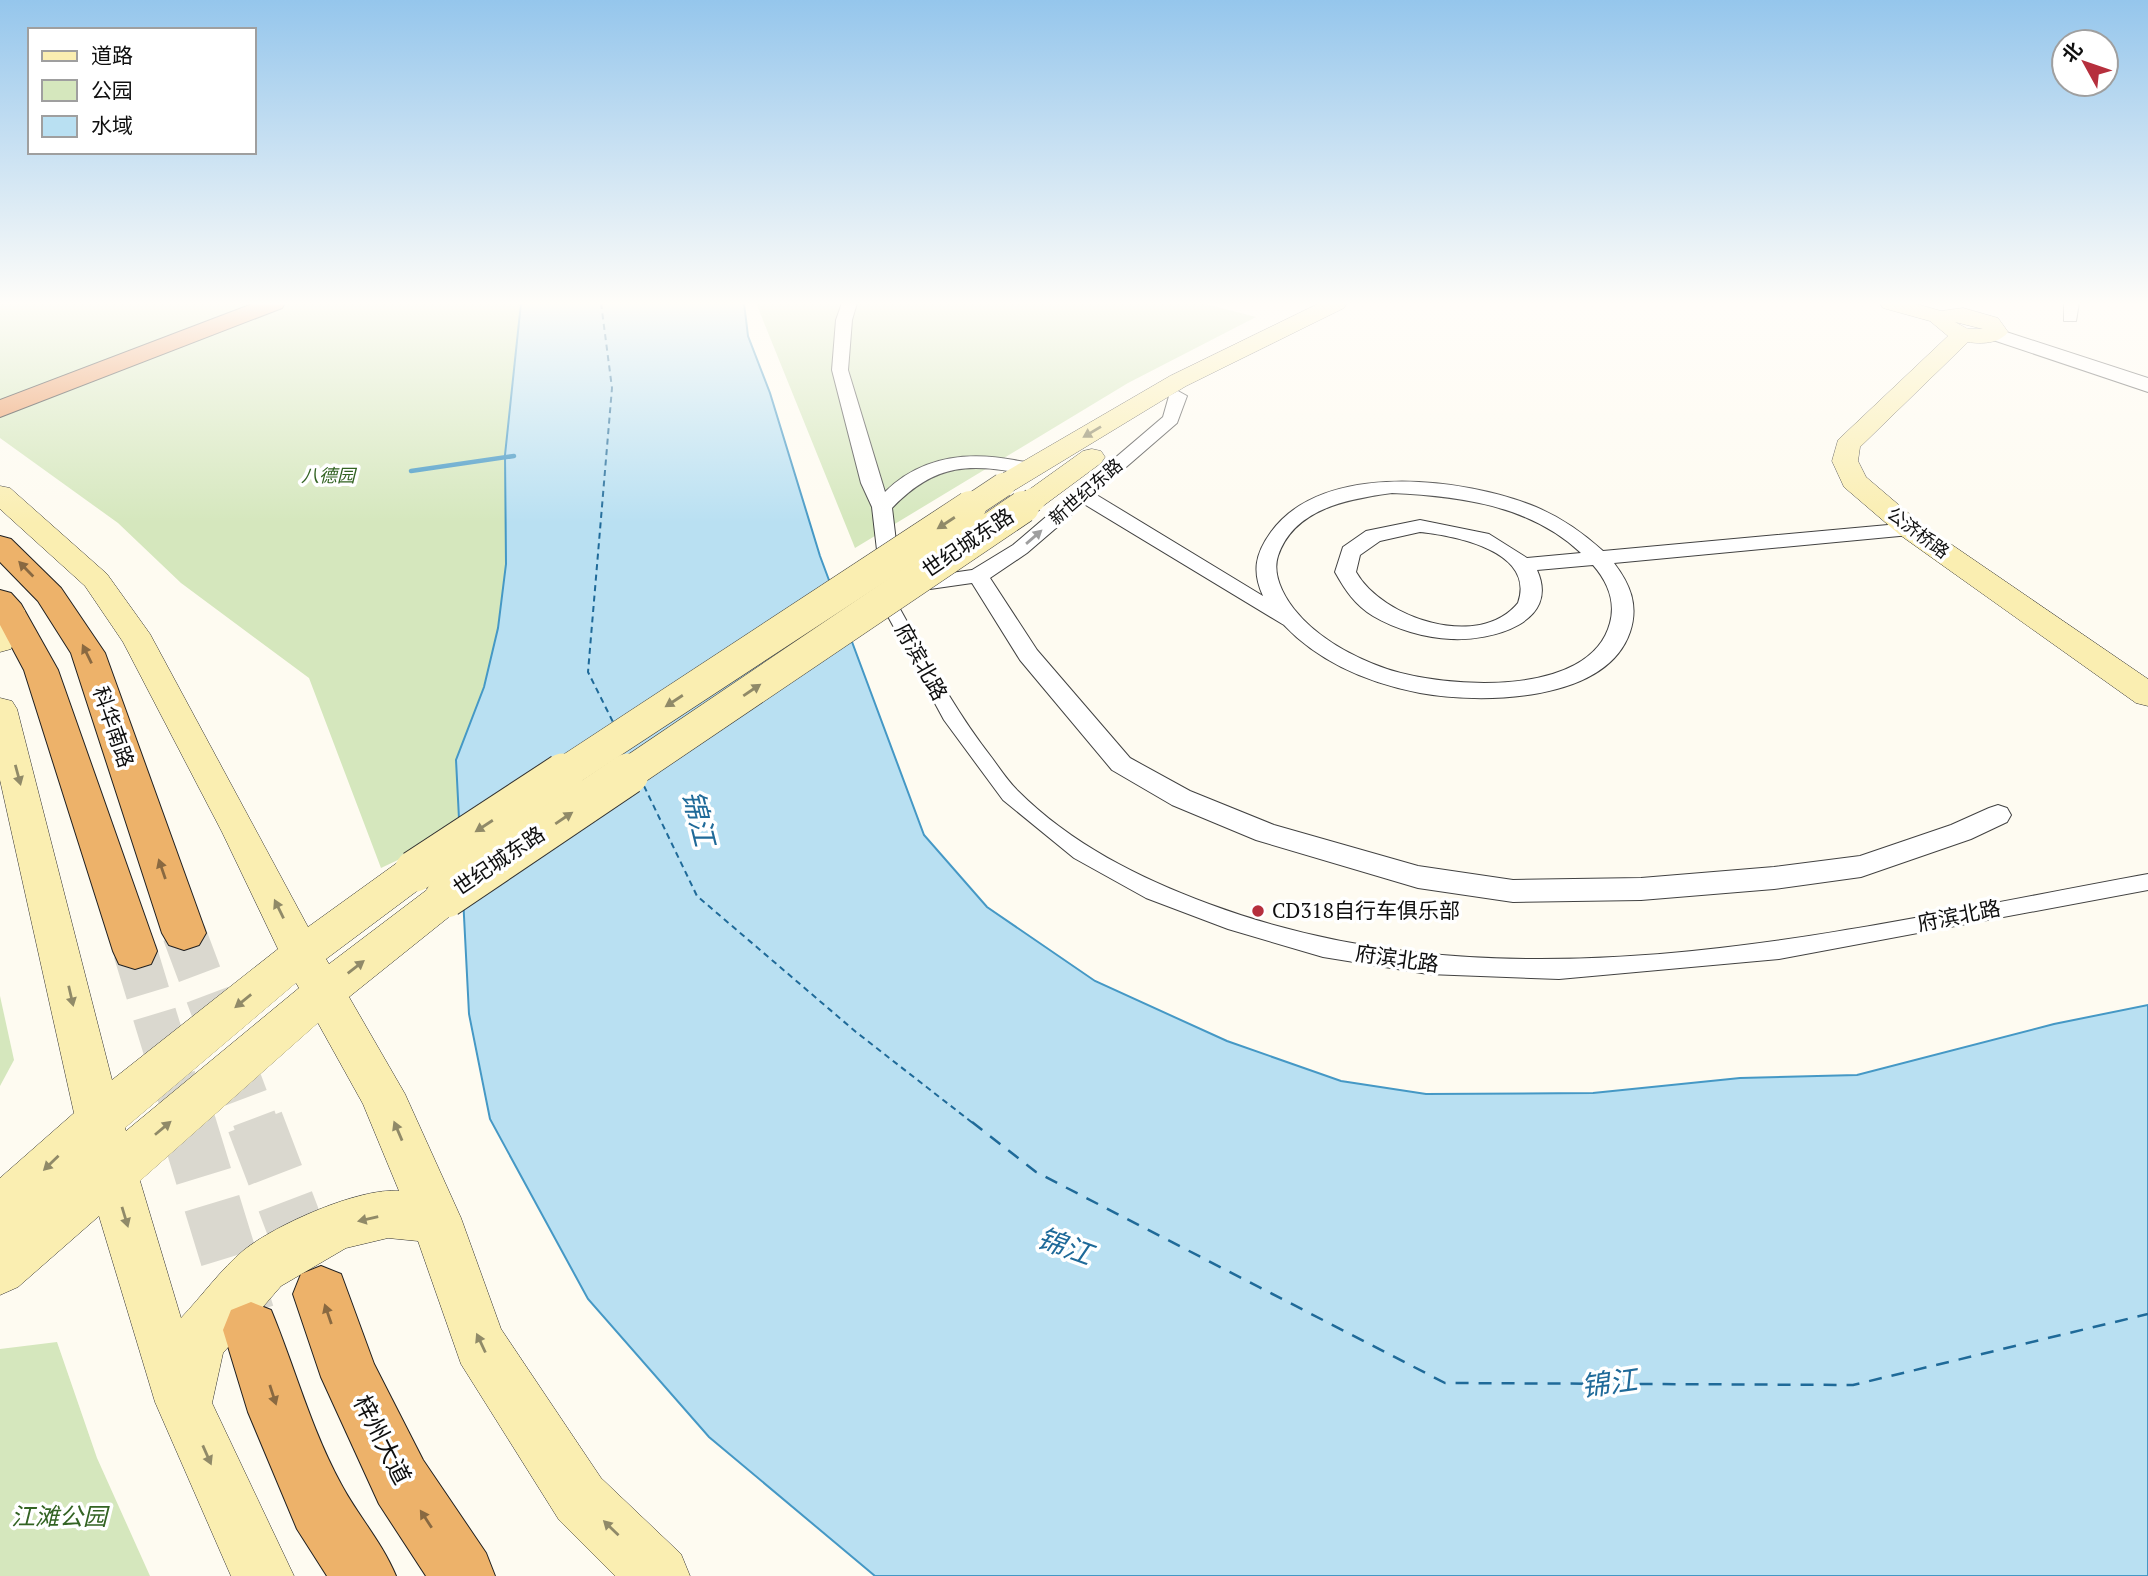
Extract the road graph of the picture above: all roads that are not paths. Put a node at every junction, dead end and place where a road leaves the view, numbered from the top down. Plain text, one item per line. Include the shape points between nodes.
1 (38, 377) edge
2 (84, 377) edge
3 (842, 377) edge
4 (1188, 377) edge
5 (1206, 377) edge
6 (1910, 377) edge
7 (2122, 377) edge
8 (2148, 385) edge
9 (0, 391) edge
10 (1178, 396) junction
11 (0, 409) edge
12 (1022, 485) junction
13 (0, 494) edge
14 (1083, 495) junction
15 (882, 507) junction
16 (1910, 529) junction
17 (0, 545) edge
18 (1598, 557) junction
19 (1523, 565) junction
20 (904, 576) junction
21 (978, 576) junction
22 (3, 618) edge
23 (1292, 623) junction
24 (2144, 687) edge
25 (0, 709) edge
26 (1998, 815) dead end
27 (2148, 882) edge
28 (431, 884) junction
29 (184, 933) tunnel mouth
30 (135, 951) tunnel mouth
31 (301, 953) junction
32 (323, 993) junction
33 (97, 1119) junction
34 (111, 1172) junction
35 (0, 1211) edge
36 (436, 1218) junction
37 (0, 1269) edge
38 (321, 1294) tunnel mouth
39 (251, 1330) tunnel mouth
40 (184, 1403) junction
41 (262, 1576) edge
42 (364, 1576) edge
43 (463, 1576) edge
44 (659, 1576) edge

1 - 9 highway
2 - 11 highway
3 - 15 street
4 -> 12 main road, 新世纪东路
5 - 10 main road, 新世纪东路
6 - 16 main road, 公济桥路 via 1847,445 1845,461 1854,481
7 - 8 street
10 - 12 main road, 新世纪东路
10 - 14 street, 新世纪东路 via 1171,419
12 - 15 street via 1002,463 949,461 901,484
12 - 28 main road, 世纪城东路, bridge
31 -> 13 main road via 139,642 96,580
21 -> 14 street, 新世纪东路 via 1020,549
14 - 23 street
15 - 20 street via 887,550
16 - 18 street
16 - 24 main road, 公济桥路
29 -> 17 highway, 科华南路 via 88,653 50,595
18 - 19 street
18 - 23 street via 1615,576 1626,611 1614,645 1580,672 1527,688 1462,691 1394,679 1335,655
18 - 23 street via 1585,543 1542,516 1494,499 1405,487 1345,494 1307,508 1279,530 1266,558 1270,590
19 - 19 street via 1505,549 1479,537 1419,526 1368,536 1352,549 1345,565 1348,583 1362,601 1413,627 1446,633 1504,626 1523,614 1533,599 1532,582
20 - 21 street via 930,583
20 - 27 street, 府滨北路 via 892,609 950,716 1010,795 1081,853 1153,892 1322,948 1428,965 1559,970 1779,950
21 - 26 street via 1028,655 1121,764 1181,798 1266,834 1418,877 1513,891 1641,890 1774,878 1861,866
22 - 30 highway via 41,670
25 -> 33 main road via 38,853
28 - 31 main road, 世纪城东路
32 -> 28 main road, 世纪城东路
31 - 32 main road
31 -> 33 main road, 世纪城东路
34 -> 32 main road, 世纪城东路
36 -> 32 main road via 382,1094
33 - 34 main road
33 -> 35 main road, 世纪城东路
34 - 37 main road, 世纪城东路
34 -> 40 main road
36 -> 40 main road via 388,1214 337,1226 263,1268 199,1339
44 -> 36 main road via 580,1499 480,1345
43 -> 38 highway, 梓州大道 via 401,1482 350,1377
39 -> 42 highway via 278,1412 319,1507
40 -> 41 main road

